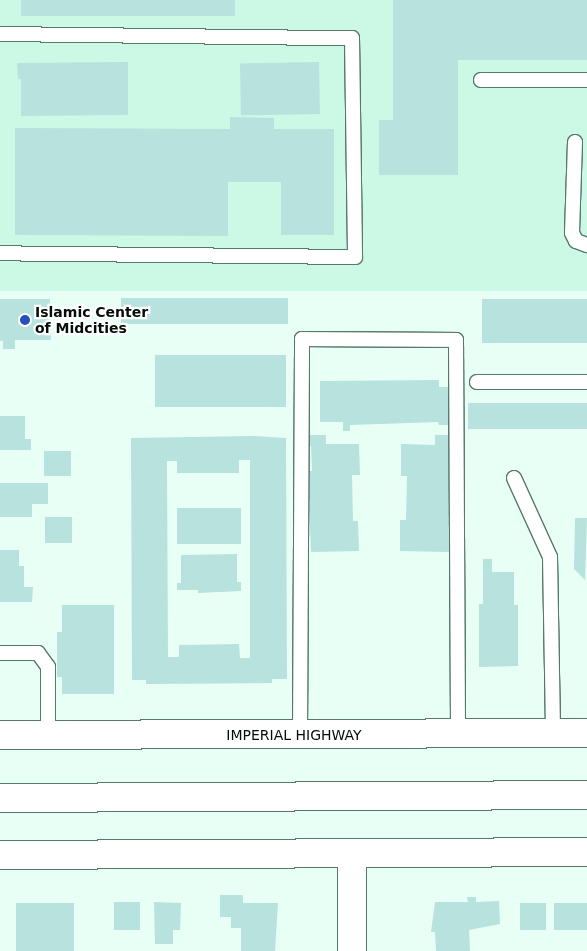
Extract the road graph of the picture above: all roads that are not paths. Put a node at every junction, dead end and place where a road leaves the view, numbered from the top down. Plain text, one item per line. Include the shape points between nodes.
1 (0, 34) edge
2 (481, 80) dead end
3 (587, 80) edge
4 (575, 142) dead end
5 (587, 245) edge
6 (0, 253) edge
7 (477, 382) dead end
8 (587, 382) edge
9 (514, 478) dead end
10 (0, 653) edge
11 (553, 733) junction
12 (587, 733) edge
13 (300, 734) junction
14 (458, 734) junction
15 (0, 735) edge
16 (48, 735) junction
17 (587, 795) edge
18 (0, 798) edge
19 (587, 852) edge
20 (352, 854) junction
21 (0, 855) edge
22 (352, 951) edge

1 - 6 lane via 352,38 355,257
2 - 3 lane
4 - 5 lane via 572,233 576,241
7 - 8 lane
9 - 11 lane via 550,557
10 - 16 lane via 38,653 48,667
11 - 12 main road, IMPERIAL HIGHWAY
11 - 14 main road, IMPERIAL HIGHWAY
13 - 14 main road, IMPERIAL HIGHWAY
13 - 14 lane via 302,340 456,340
13 - 16 main road, IMPERIAL HIGHWAY
15 - 16 main road, IMPERIAL HIGHWAY
17 - 18 main road
19 - 20 main road
20 - 21 main road
20 - 22 main road

